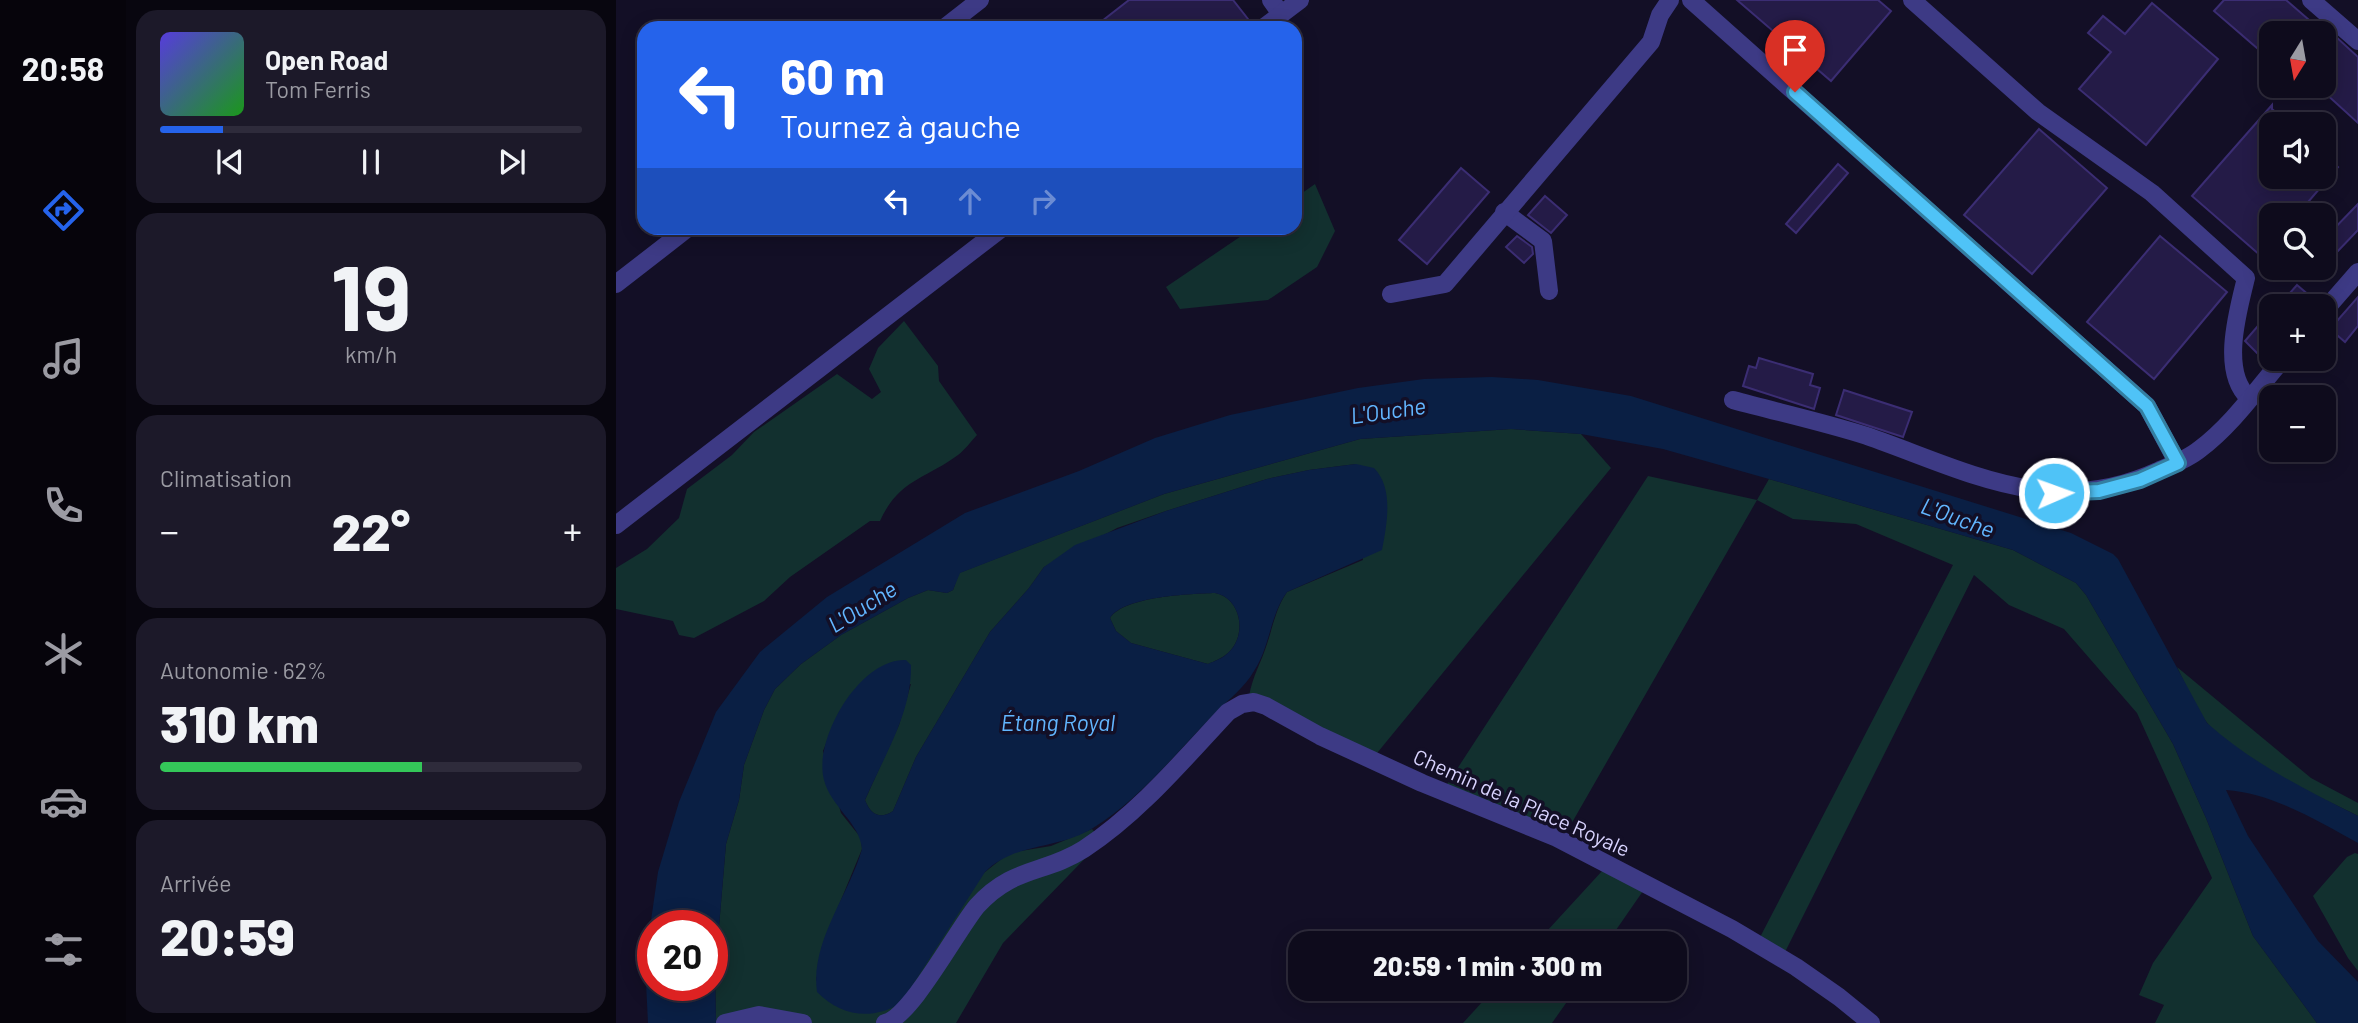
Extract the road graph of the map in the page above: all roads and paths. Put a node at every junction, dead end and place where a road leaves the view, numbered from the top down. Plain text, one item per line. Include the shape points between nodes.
1 (980, 0) edge
2 (1300, 0) edge
3 (1670, 0) edge
4 (1691, 0) edge
5 (1912, 0) edge
6 (2311, 0) edge
7 (1276, 7) edge
8 (953, 21) edge
9 (2358, 41) edge
10 (1504, 212) junction
11 (679, 235) edge
12 (993, 235) edge
13 (2358, 272) edge
14 (616, 284) edge
15 (1549, 291) dead end
16 (1391, 294) dead end
17 (2336, 297) edge
18 (2273, 371) edge
19 (2249, 398) junction
20 (1733, 400) dead end
21 (2178, 463) junction
22 (616, 526) edge
23 (725, 1023) edge
24 (803, 1023) edge
25 (885, 1023) edge
26 (1871, 1023) edge

1 - 8 lane
2 - 7 lane
3 - 10 lane via 1651,42
4 - 21 lane via 2147,406
5 - 19 lane via 2038,112 2152,193 2246,278 2236,316 2235,366 2241,391
6 - 9 lane
10 - 15 lane via 1543,241
10 - 16 lane via 1445,284
11 - 14 lane
12 - 22 lane
13 - 17 lane
18 - 19 lane
19 - 21 lane via 2200,449
20 - 21 lane via 1864,436 1988,481 2054,493 2099,491
23 - 24 lane via 759,1015
25 - 26 lane, Chemin de la Place Royale via 910,1004 944,951 994,890 1014,876 1086,847 1136,806 1228,712 1254,702 1342,747 1557,838 1647,883 1796,967

